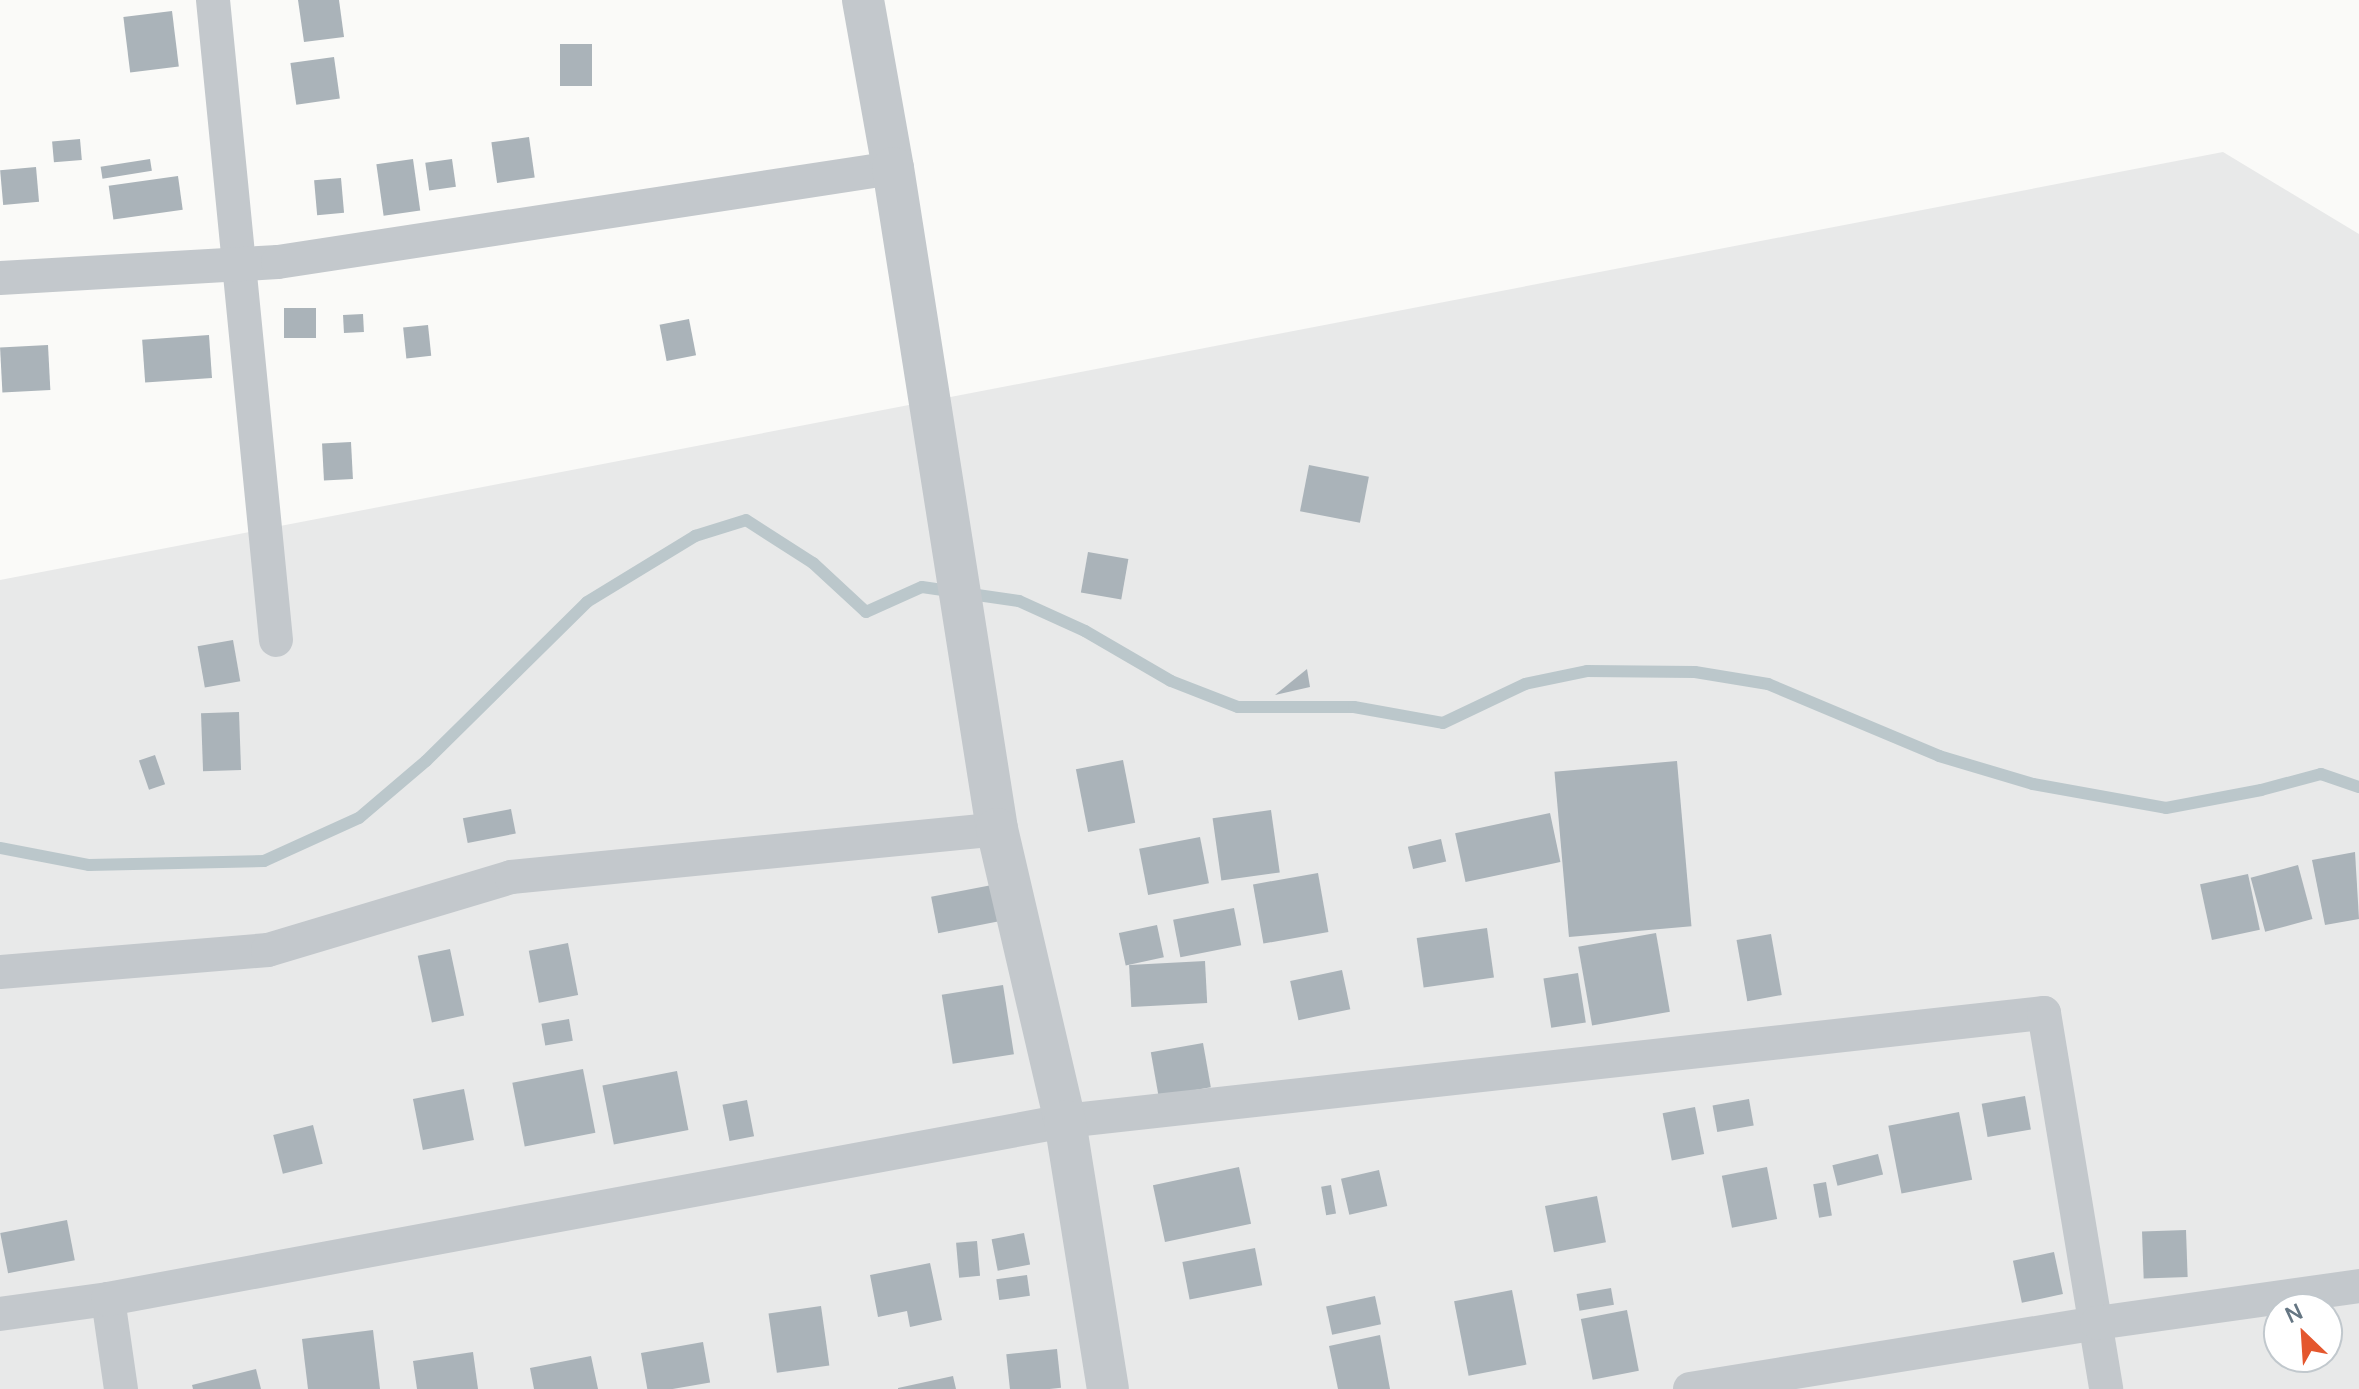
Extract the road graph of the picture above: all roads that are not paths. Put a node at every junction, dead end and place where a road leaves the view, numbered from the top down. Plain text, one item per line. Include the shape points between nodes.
1 (213, 0) edge
2 (863, 0) edge
3 (893, 168) junction
4 (241, 264) junction
5 (0, 278) edge
6 (276, 640) dead end
7 (997, 829) junction
8 (0, 972) edge
9 (1065, 1121) junction
10 (2359, 1286) edge
11 (108, 1299) junction
12 (0, 1314) edge
13 (2097, 1323) junction
14 (121, 1389) edge
15 (1108, 1389) edge
16 (1690, 1389) edge
17 (2106, 1389) edge

1 - 4 street
2 - 3 street
3 - 4 street
3 - 7 street
4 - 5 street
4 - 6 street
7 - 8 street via 511,877 268,950
7 - 9 street
9 - 11 street
9 - 13 street via 2044,1013
9 - 15 street
10 - 13 street
11 - 12 street
11 - 14 street
13 - 16 street
13 - 17 street

